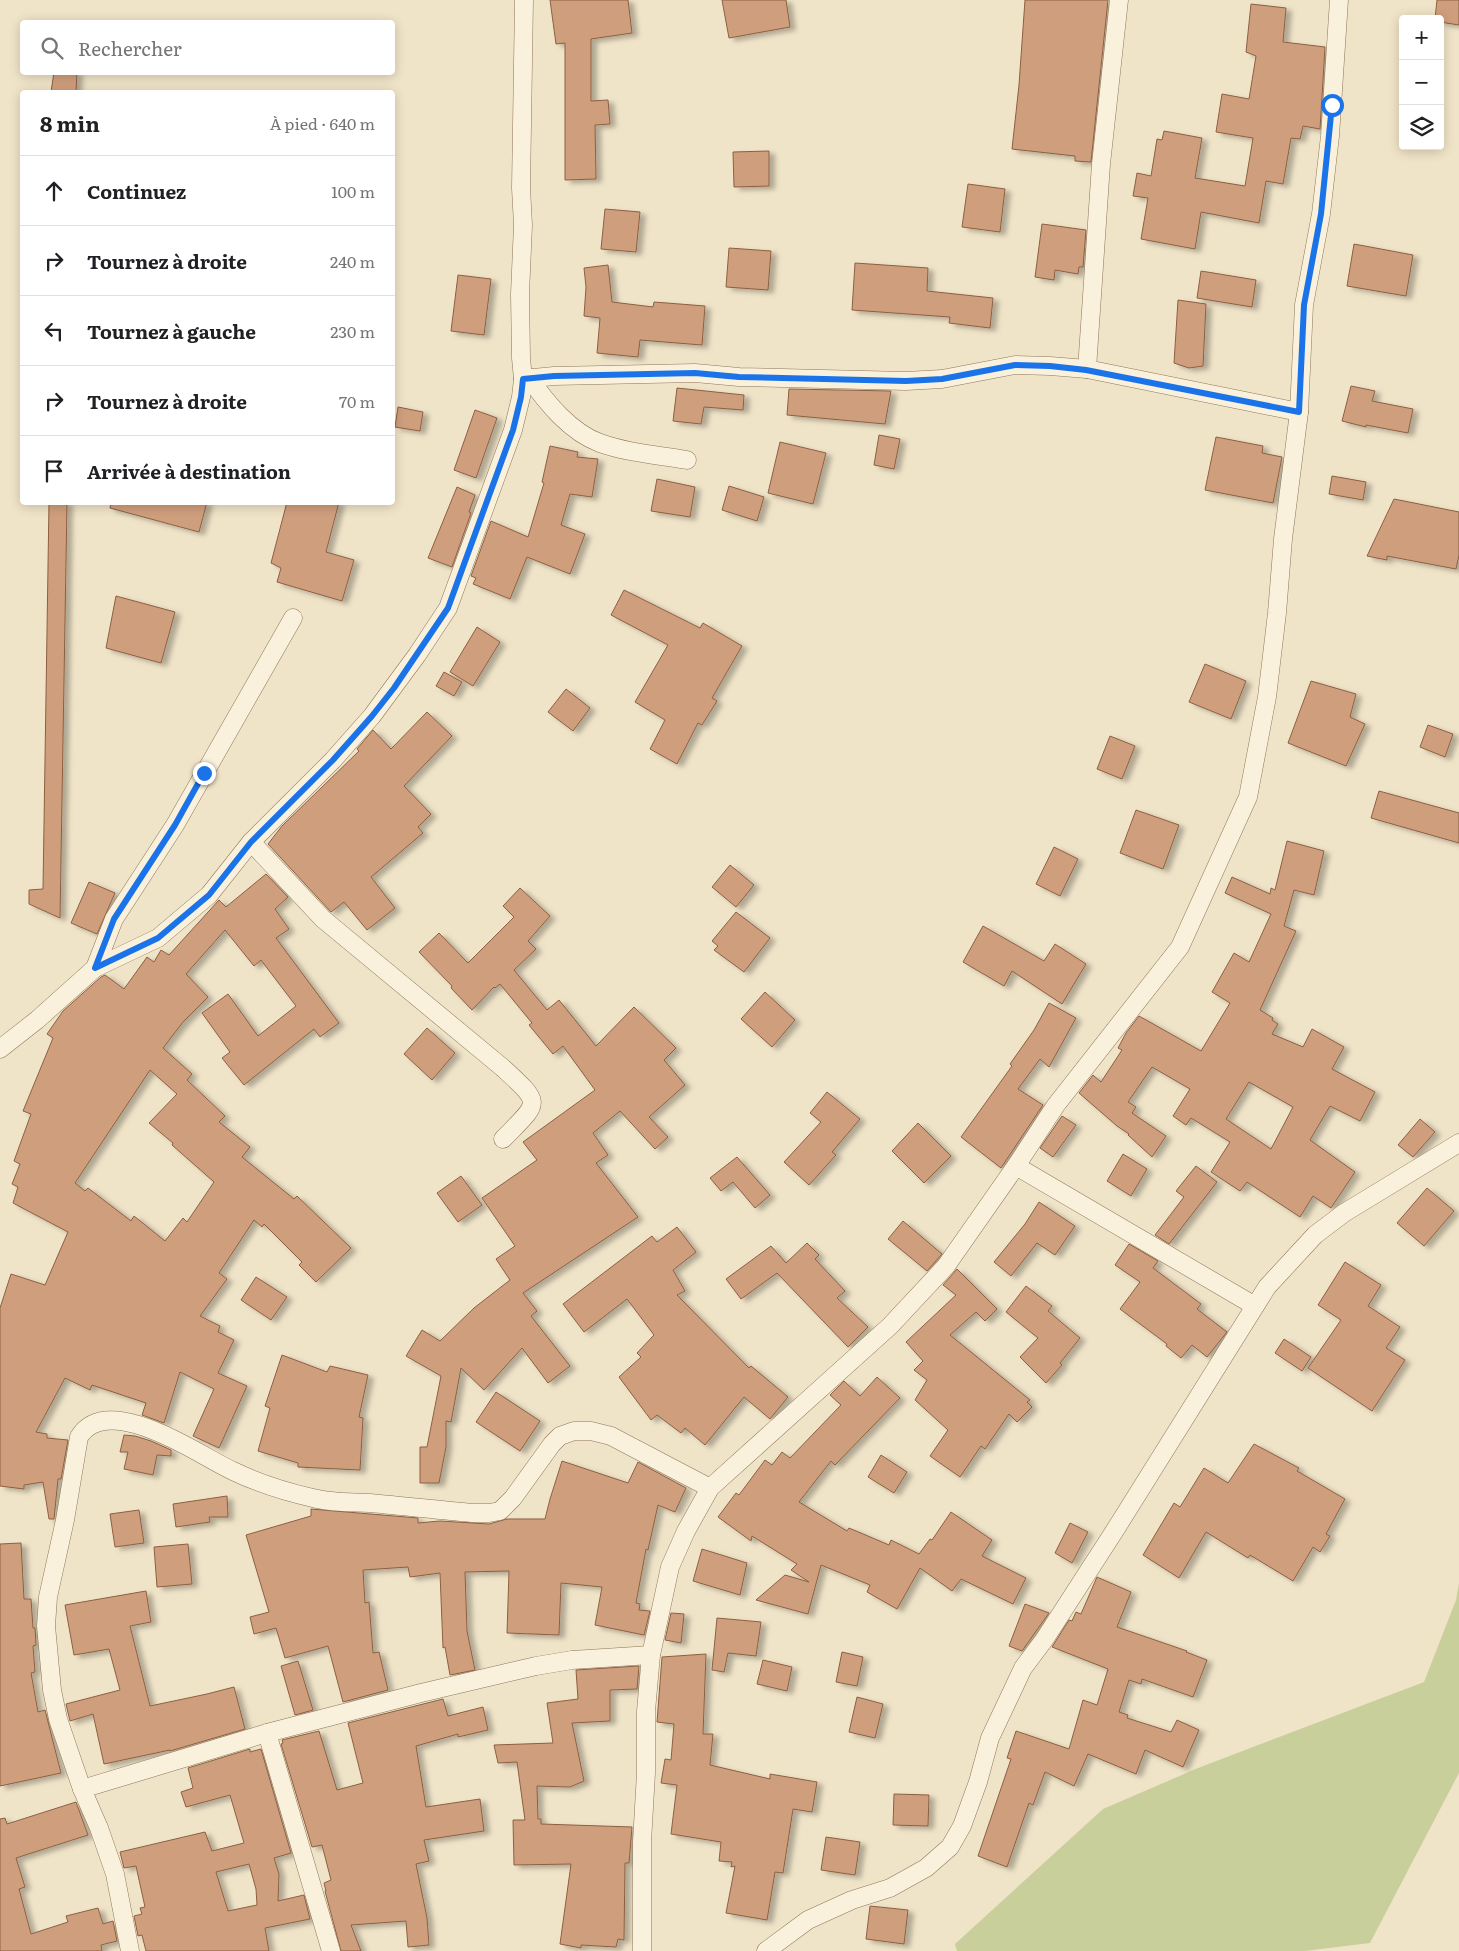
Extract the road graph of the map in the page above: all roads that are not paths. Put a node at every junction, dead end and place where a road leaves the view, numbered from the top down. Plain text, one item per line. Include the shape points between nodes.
1 (1119, 0) edge
2 (1339, 0) edge
3 (526, 1) edge
4 (1086, 370) junction
5 (526, 379) junction
6 (1299, 412) junction
7 (687, 460) dead end
8 (293, 618) dead end
9 (251, 842) junction
10 (95, 968) junction
11 (0, 1049) edge
12 (503, 1138) dead end
13 (1459, 1143) edge
14 (1016, 1166) junction
15 (1255, 1306) junction
16 (710, 1488) junction
17 (651, 1655) junction
18 (267, 1733) junction
19 (82, 1789) junction
20 (130, 1951) edge
21 (331, 1951) edge
22 (642, 1951) edge
23 (766, 1951) edge

1 - 4 street via 1101,164
2 - 6 street via 1330,136 1321,214 1304,305
3 - 5 street via 520,294 521,358
4 - 5 street via 1015,365 942,379 906,381 695,373
4 - 6 street
5 - 7 street via 562,418 598,442 624,450
5 - 9 street via 513,430 448,608 372,716
6 - 14 street via 1267,697 1248,796 1180,946 1056,1104
8 - 10 street via 175,825 114,919
9 - 10 street via 209,895 177,924 158,938
9 - 12 street via 323,919 529,1092 532,1109
10 - 11 street
13 - 15 street via 1344,1213 1315,1235 1267,1286
14 - 15 street
14 - 16 street via 946,1266 890,1326
15 - 23 street via 1122,1519 1023,1668 990,1738 966,1817 950,1847 926,1868 890,1888 852,1900 808,1920
16 - 17 street via 670,1567
16 - 19 street via 611,1436 574,1431 560,1436 552,1444 500,1511 472,1513 314,1499 268,1486 232,1471 136,1424 113,1420 96,1422 84,1428 79,1436 48,1597 46,1626 58,1720
17 - 18 street via 572,1660 536,1666
17 - 22 street via 642,1842
18 - 19 street
18 - 21 street
19 - 20 street via 115,1874

